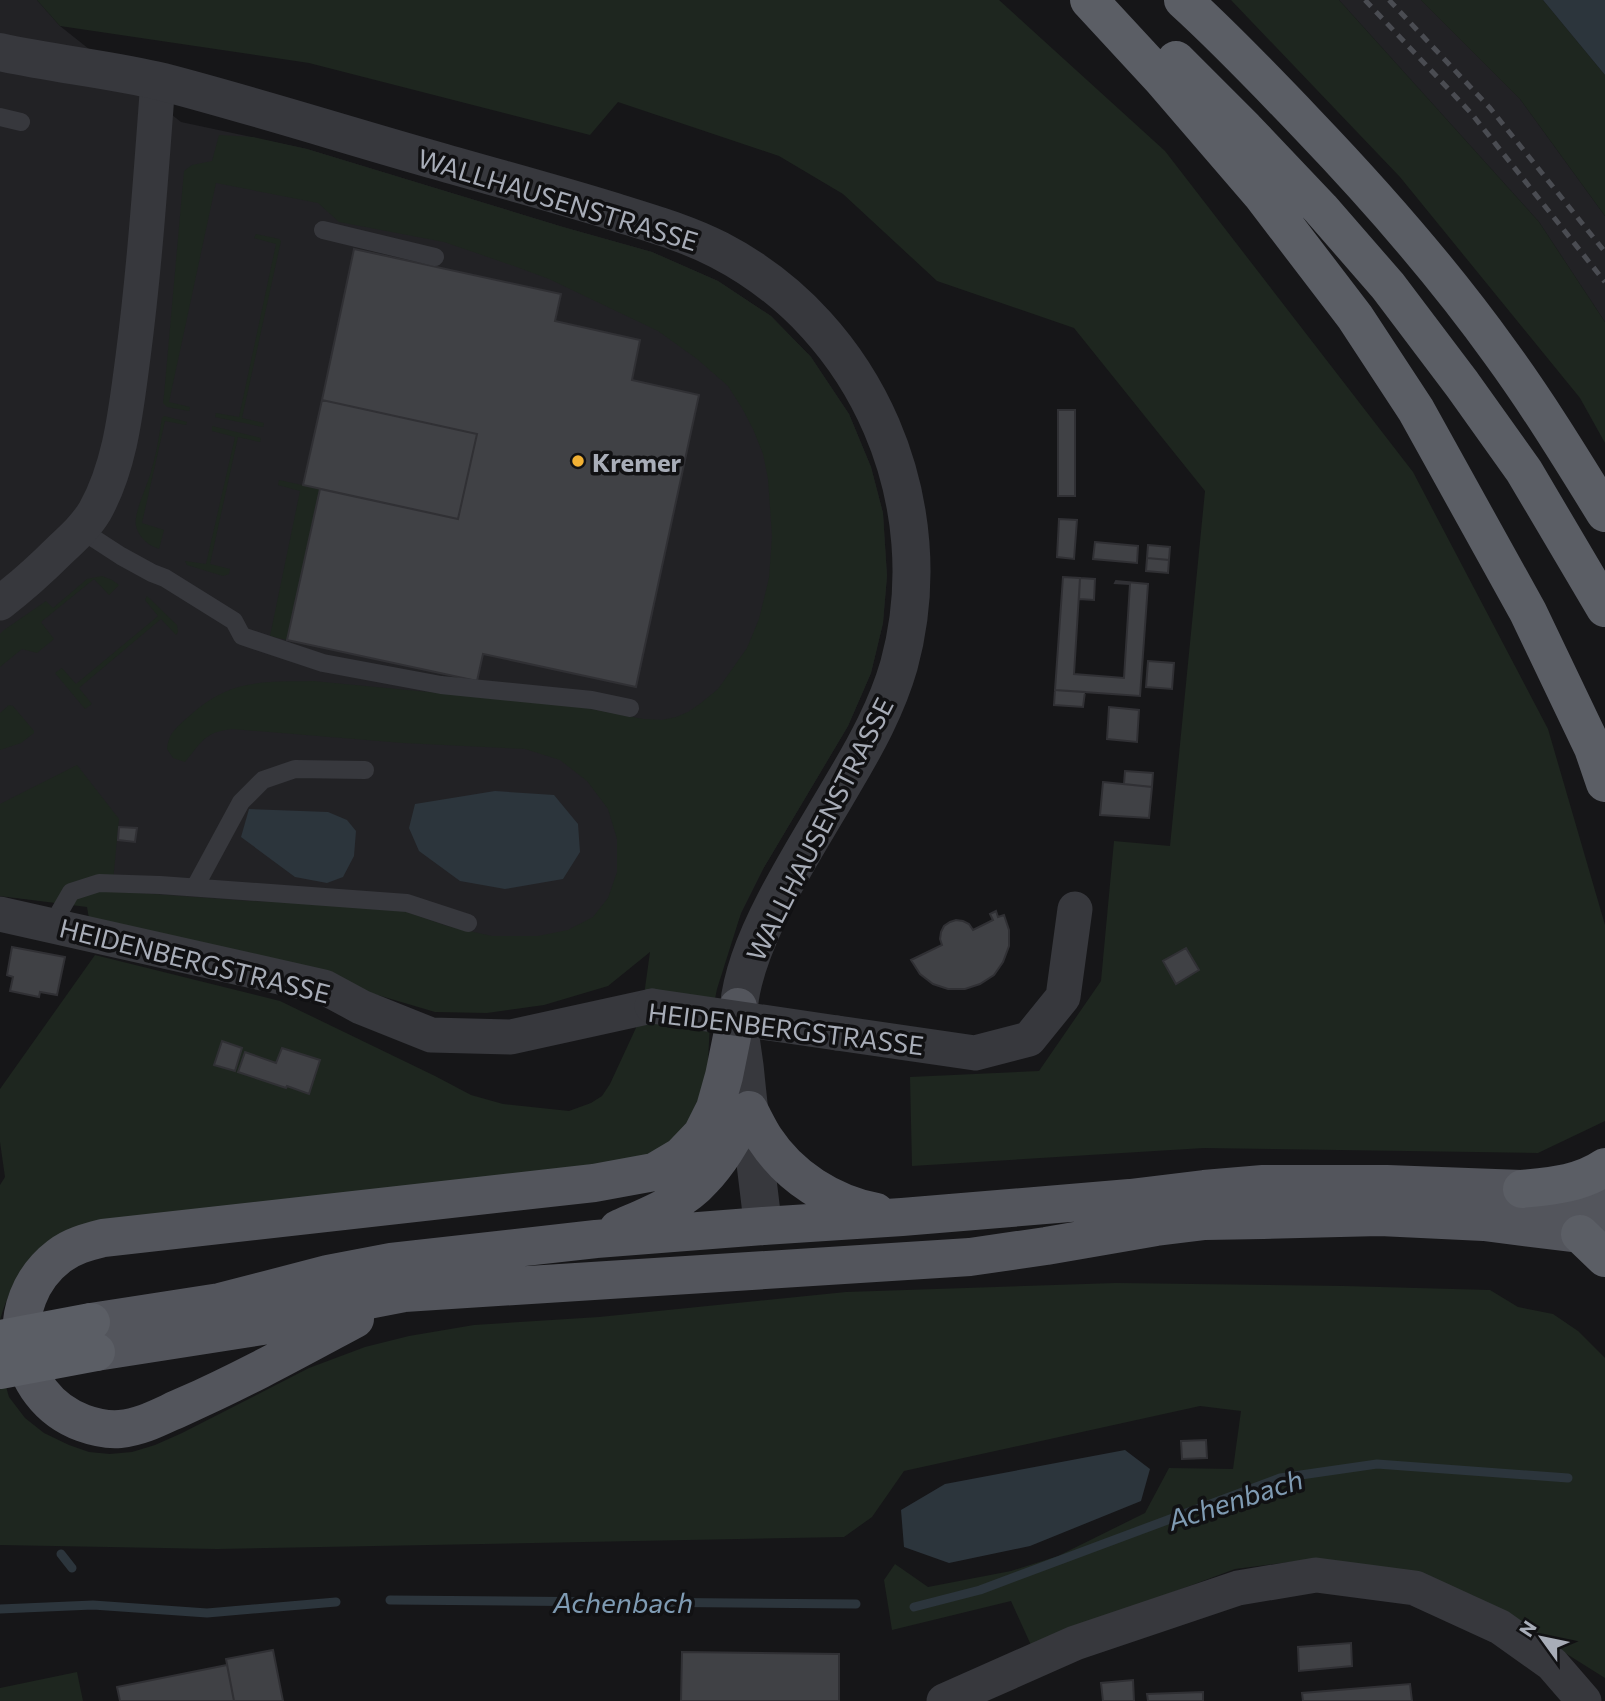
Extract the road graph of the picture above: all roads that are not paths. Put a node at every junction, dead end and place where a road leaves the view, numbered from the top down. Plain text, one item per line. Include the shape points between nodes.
1 (1090, 0) edge
2 (1109, 0) edge
3 (1183, 0) edge
4 (0, 52) edge
5 (158, 81) junction
6 (0, 117) edge
7 (21, 122) dead end
8 (323, 230) dead end
9 (435, 257) dead end
10 (1605, 513) edge
11 (81, 530) junction
12 (0, 603) edge
13 (1605, 608) edge
14 (630, 708) dead end
15 (365, 770) dead end
16 (1605, 783) edge
17 (195, 887) junction
18 (1074, 909) dead end
19 (0, 914) edge
20 (468, 923) dead end
21 (58, 926) junction
22 (738, 1007) junction
23 (749, 1110) junction
24 (1605, 1167) edge
25 (1522, 1189) junction
26 (902, 1217) junction
27 (763, 1226) junction
28 (1599, 1235) edge
29 (596, 1239) junction
30 (767, 1269) junction
31 (404, 1293) junction
32 (94, 1337) junction
33 (0, 1339) edge
34 (0, 1370) edge
35 (944, 1701) edge
36 (1584, 1701) edge

1 - 16 highway via 1261,194 1355,317 1416,410 1528,612 1593,747
2 - 13 highway via 1245,129 1388,286 1524,471
3 - 10 highway via 1312,129 1424,254 1500,352
4 - 5 street, WALLHAUSENSTRASSE
5 - 11 street via 139,310 122,433 105,489
5 - 22 street, WALLHAUSENSTRASSE via 686,235 721,251 785,295 830,341 861,385 895,461 905,501 911,542 907,625 885,705 761,929
6 - 7 lane
8 - 9 lane
11 - 12 street
11 - 14 lane via 234,621 242,636 323,663 441,685
15 - 17 lane via 295,769 263,780 241,802
17 - 20 lane via 407,902
17 - 21 lane via 99,883 71,892
18 - 21 street, HEIDENBERGSTRASSE, bridge via 1063,998 1029,1039 975,1053 652,1006 511,1037 431,1035 324,987
19 - 21 street, HEIDENBERGSTRASSE
22 - 23 street, WALLHAUSENSTRASSE
22 - 31 main road via 715,1108 702,1134 681,1156 653,1172 594,1183 79,1244 40,1273 20,1317 19,1341 24,1365 51,1405 71,1418 117,1429 142,1425 215,1393
23 - 26 main road via 778,1156 810,1185 839,1201
23 - 27 street, WALLHAUSENSTRASSE
23 - 29 main road via 703,1180 680,1199
24 - 25 highway via 1569,1183
25 - 26 main road via 1263,1184
25 - 28 main road
26 - 27 main road
27 - 29 main road
27 - 30 main road
28 - 30 main road via 1485,1222 1380,1217 1205,1221 970,1257
29 - 32 main road via 391,1262 328,1274
30 - 31 main road
31 - 32 main road via 275,1324
32 - 33 highway, bridge
32 - 34 highway, bridge
35 - 36 street via 1074,1643 1238,1588 1316,1575 1415,1588 1500,1627 1552,1664

